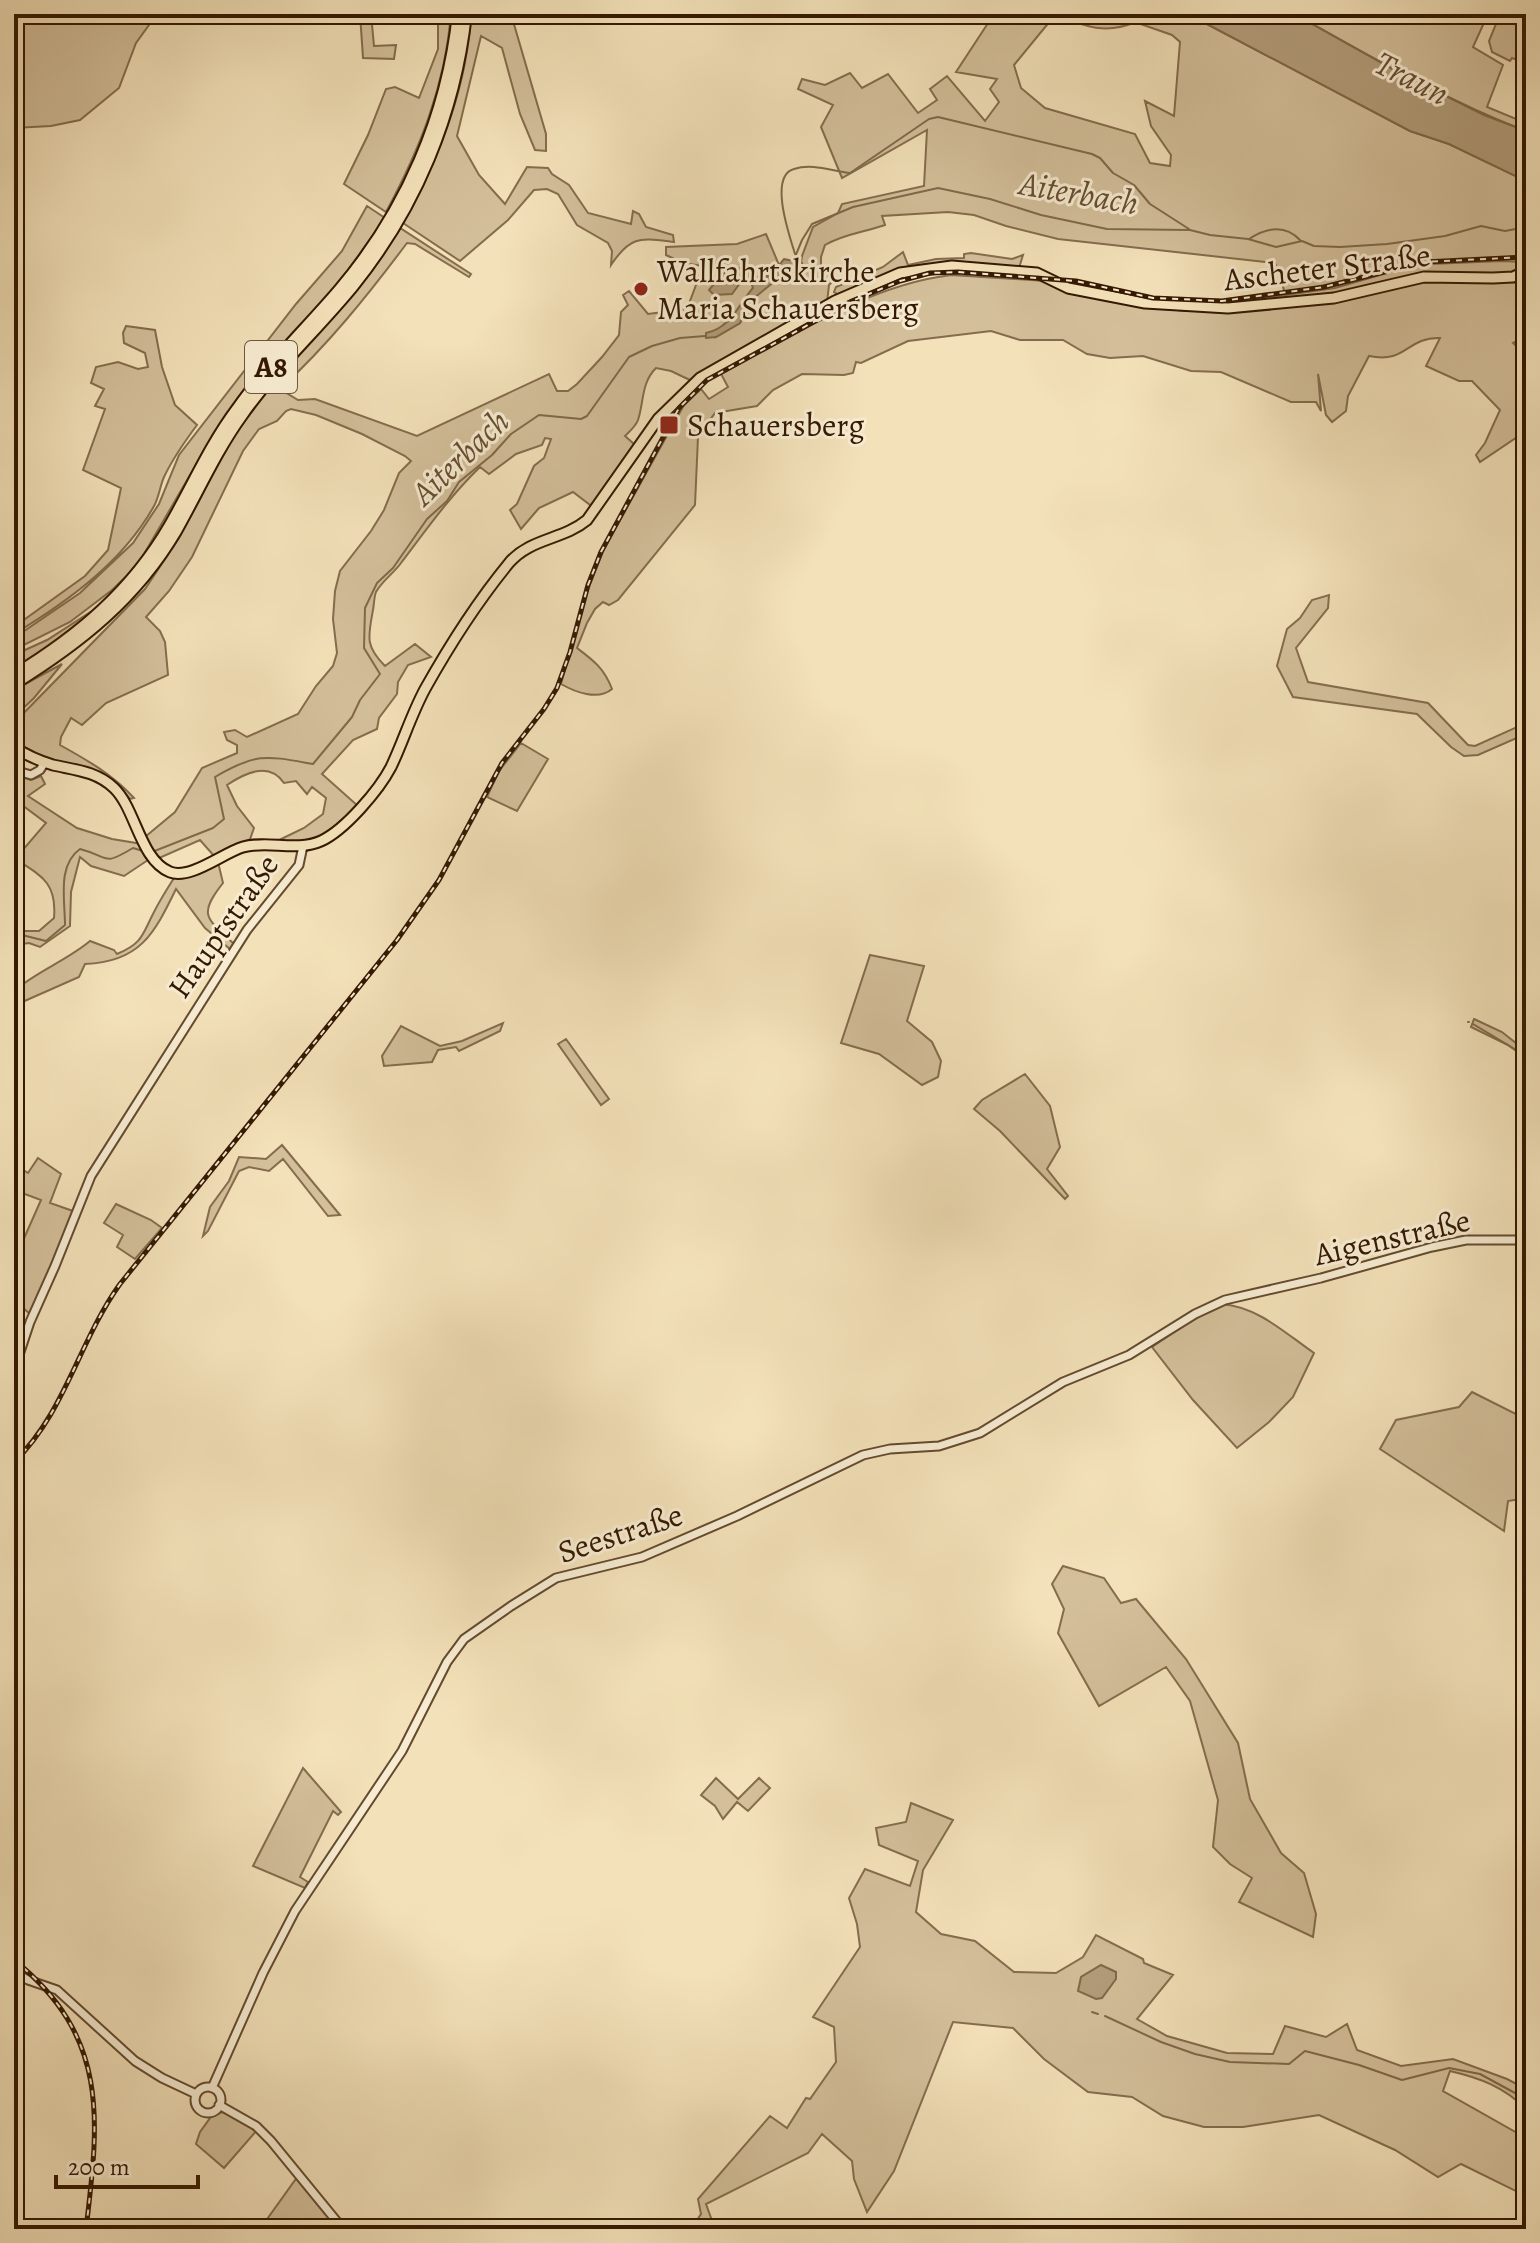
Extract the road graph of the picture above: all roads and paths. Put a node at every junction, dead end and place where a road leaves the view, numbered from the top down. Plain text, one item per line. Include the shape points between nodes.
1 (458, 14) edge
2 (466, 14) edge
3 (1526, 271) edge
4 (602, 500) joint
5 (14, 675) edge
6 (14, 684) edge
7 (14, 747) edge
8 (45, 762) junction
9 (14, 770) edge
10 (303, 846) junction
11 (1526, 1240) edge
12 (1269, 1290) joint
13 (14, 1370) edge
14 (14, 1972) edge
15 (212, 2088) junction
16 (196, 2094) junction
17 (219, 2105) junction
18 (343, 2229) edge

1 - 5 highway, A8 via 445,86 427,144 375,243 238,408 137,574 80,631
2 - 6 highway, A8 via 438,137 387,239 243,413 139,584 86,636
3 - 4 main road, Ascheter Straße via 1513,277 1424,277 1334,298 1228,308 1145,303 1068,288 1037,273 952,266 910,271 835,301 700,378 658,419
4 - 10 main road, Hauptstraße via 580,526 524,549 508,564 439,664 381,783 334,833
7 - 8 main road
8 - 9 street via 31,775
8 - 10 main road via 88,772 109,784 126,803 154,859 167,871 181,874 241,848
10 - 13 street, Hauptstraße via 299,865 247,930 91,1176
11 - 12 street, Aigenstraße via 1466,1240
12 - 15 street, Seestraße via 1209,1306 1142,1348 1063,1382 980,1433 939,1446 863,1455 642,1557 556,1578 479,1627 447,1662 402,1751 295,1911
14 - 16 street via 57,1990 135,2061
15 - 16 street
15 - 17 street
16 - 17 street via 195,2102 204,2112
17 - 18 street via 256,2126

